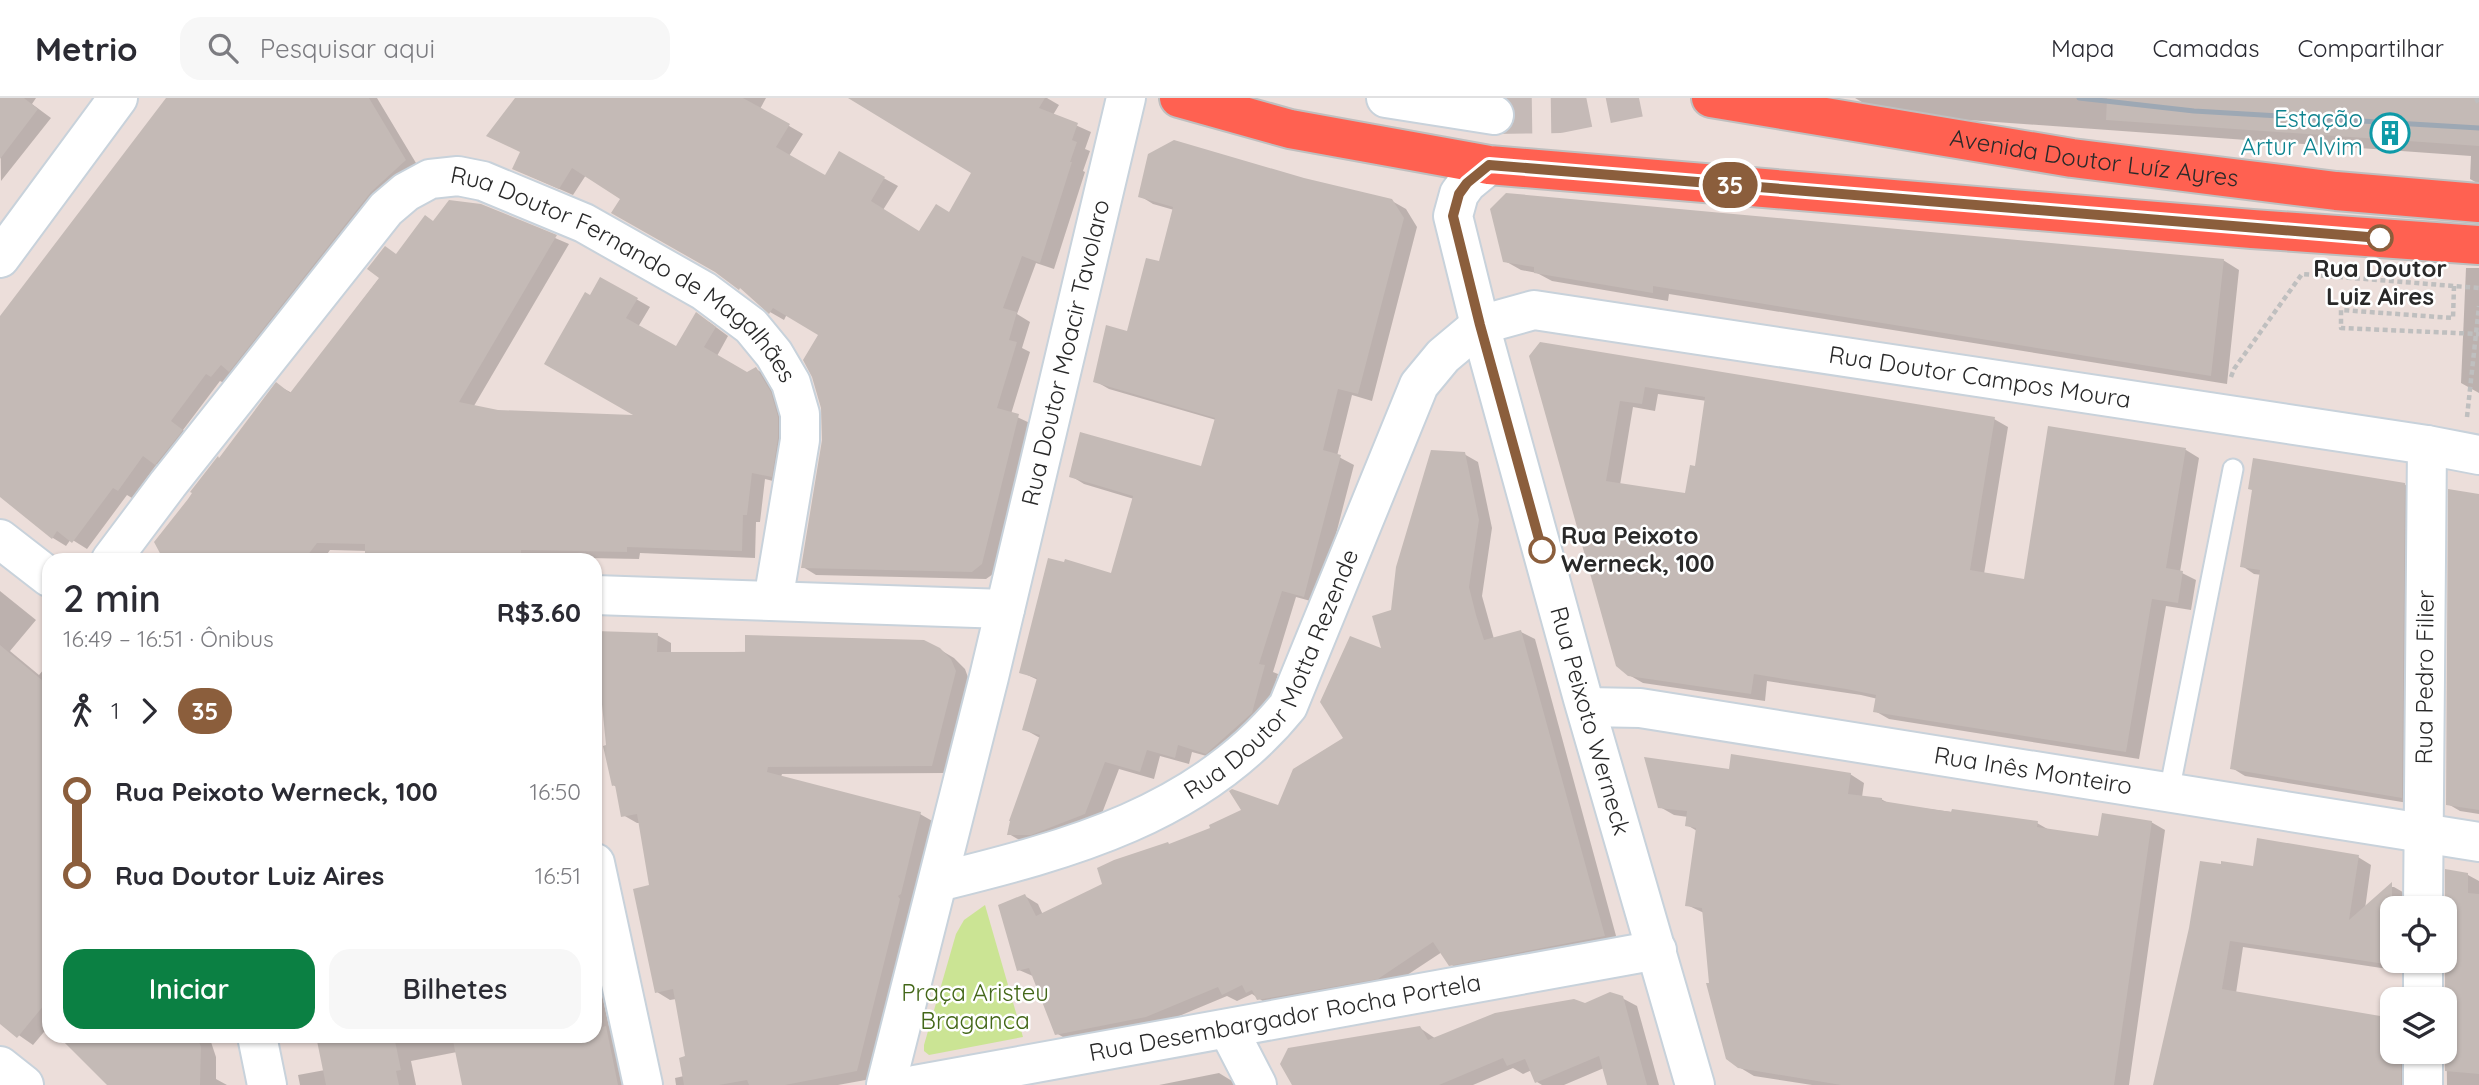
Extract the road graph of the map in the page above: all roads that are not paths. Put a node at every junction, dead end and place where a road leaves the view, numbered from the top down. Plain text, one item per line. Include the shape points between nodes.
1 (118, 98) edge
2 (1126, 98) edge
3 (1179, 98) edge
4 (1386, 98) edge
5 (1711, 98) edge
6 (1494, 115) tunnel mouth
7 (1489, 165) junction
8 (2479, 203) edge
9 (2479, 245) edge
10 (1, 256) edge
11 (1480, 325) junction
12 (2427, 445) junction
13 (2479, 455) edge
14 (2233, 469) dead end
15 (0, 538) edge
16 (116, 553) edge
17 (42, 571) edge
18 (602, 595) edge
19 (773, 601) junction
20 (1005, 608) junction
21 (1586, 707) junction
22 (2169, 792) junction
23 (2424, 833) junction
24 (2479, 842) edge
25 (938, 882) junction
26 (602, 895) edge
27 (2423, 896) edge
28 (1657, 950) junction
29 (1228, 1029) junction
30 (258, 1043) edge
31 (2423, 1064) edge
32 (0, 1066) edge
33 (1015, 1076) edge
34 (24, 1085) edge
35 (267, 1085) edge
36 (643, 1085) edge
37 (886, 1085) edge
38 (915, 1085) edge
39 (1257, 1085) edge
40 (1695, 1085) edge
41 (2423, 1085) edge

1 - 10 street
2 - 20 street, Rua Doutor Moacir Tavolaro
3 - 7 highway, Avenida Doutor Luíz Ayres via 1290,129
4 - 6 street
5 - 8 highway, Avenida Doutor Luíz Ayres via 2072,158 2336,191
7 - 9 highway, Avenida Doutor Luíz Ayres
7 - 11 street, Rua Peixoto Werneck via 1459,194 1453,216
11 - 12 street, Rua Doutor Campos Moura via 1534,310
11 - 21 street, Rua Peixoto Werneck
11 - 25 street, Rua Doutor Motta Rezende via 1443,356 1419,385 1288,706 1266,732 1239,757 1151,813 1031,859
12 - 13 street, Rua Doutor Campos Moura
12 - 23 street, Rua Pedro Filier
14 - 22 lane
15 - 17 street
16 - 19 street, Rua Doutor Fernando de Magalhães via 386,209 430,179 458,176 483,181 584,223 632,250 704,291 751,326 774,354 791,383 800,414 800,440
18 - 19 street
19 - 20 street
20 - 25 street, Rua Doutor Moacir Tavolaro
21 - 22 street, Rua Inês Monteiro via 1640,708
21 - 28 street, Rua Peixoto Werneck
22 - 23 street, Rua Inês Monteiro
23 - 24 street, Rua Inês Monteiro
23 - 27 street, Rua Pedro Filier
25 - 37 street, Rua Doutor Moacir Tavolaro
26 - 36 street
28 - 29 street, Rua Desembargador Rocha Portela
28 - 40 street, Rua Peixoto Werneck
29 - 33 street, Rua Desembargador Rocha Portela
29 - 39 street
30 - 35 street
31 - 41 street
32 - 34 street
33 - 38 street, Rua Desembargador Rocha Portela

